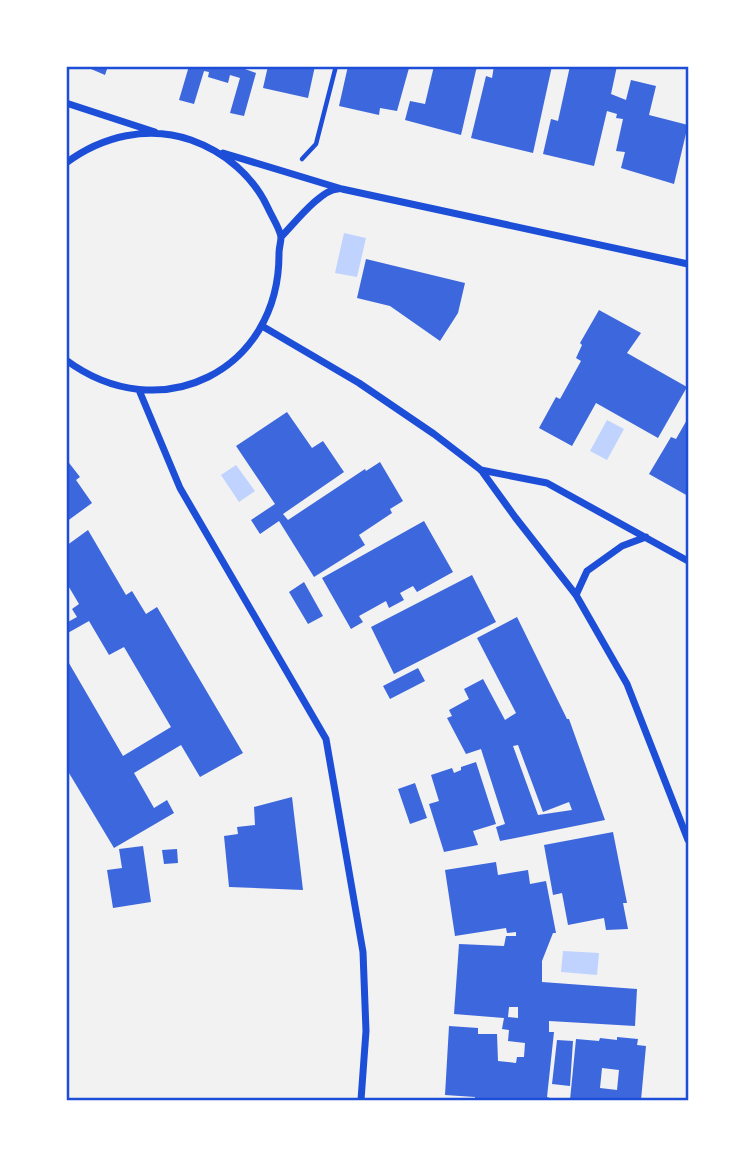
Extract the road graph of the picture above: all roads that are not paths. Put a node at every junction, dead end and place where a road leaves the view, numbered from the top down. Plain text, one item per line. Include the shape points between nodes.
1 (66, 103) edge
2 (159, 133) junction
3 (214, 150) junction
4 (66, 163) edge
5 (342, 189) junction
6 (281, 237) junction
7 (688, 264) edge
8 (262, 326) junction
9 (66, 360) edge
10 (139, 390) junction
11 (481, 470) junction
12 (646, 537) junction
13 (688, 561) edge
14 (576, 595) junction
15 (688, 840) edge
16 (361, 1101) edge

1 - 2 street
2 - 3 street
2 - 4 street via 126,135 95,144
3 - 5 street
3 - 6 street via 249,178
5 - 6 street via 332,189 321,197
5 - 7 street
6 - 8 street via 274,301
8 - 10 street via 245,350 222,369 168,390
8 - 11 street via 359,383
9 - 10 street via 110,385
10 - 16 street via 180,488 326,739 363,952 366,1031
11 - 12 street via 547,483
11 - 14 street
12 - 13 street
12 - 14 street via 622,546 587,571
14 - 15 street via 627,684

